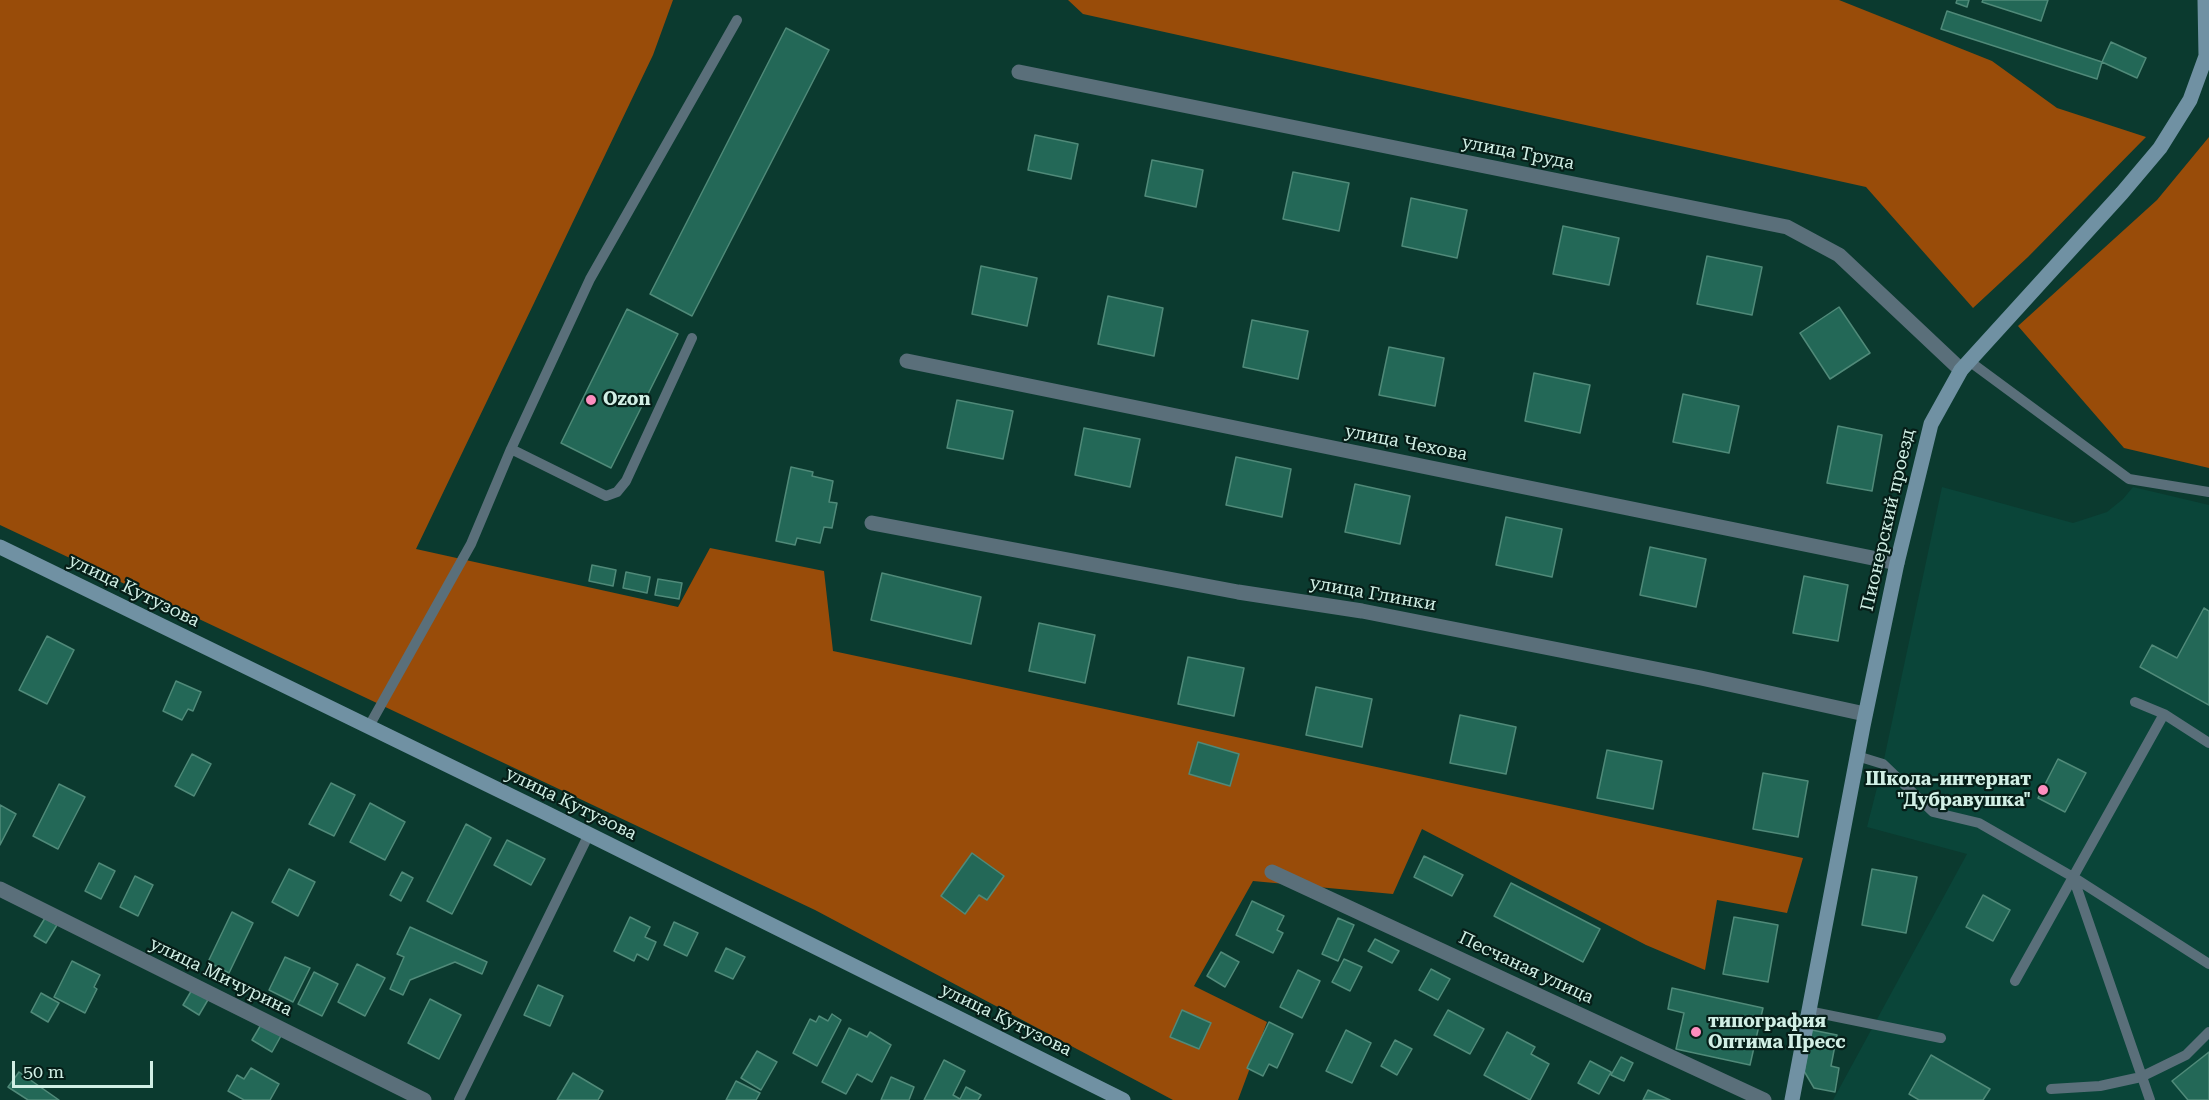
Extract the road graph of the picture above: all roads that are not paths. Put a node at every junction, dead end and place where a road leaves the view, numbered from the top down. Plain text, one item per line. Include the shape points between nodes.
1 (2205, 0) edge
2 (737, 20) dead end
3 (1019, 72) dead end
4 (692, 338) dead end
5 (907, 361) dead end
6 (1965, 365) junction
7 (511, 449) junction
8 (2209, 492) edge
9 (872, 523) dead end
10 (0, 547) edge
11 (1897, 563) junction
12 (2135, 702) dead end
13 (1865, 714) junction
14 (2164, 714) junction
15 (368, 728) junction
16 (2209, 743) edge
17 (1857, 756) junction
18 (589, 834) junction
19 (1272, 872) dead end
20 (2073, 877) junction
21 (0, 889) edge
22 (2209, 964) edge
23 (2015, 981) dead end
24 (1808, 1011) junction
25 (2209, 1032) edge
26 (1941, 1038) dead end
27 (2141, 1077) junction
28 (2051, 1089) dead end
29 (424, 1100) edge
30 (459, 1100) edge
31 (1123, 1100) edge
32 (1764, 1100) edge
33 (1792, 1100) edge
34 (2150, 1100) edge

1 - 6 main road, Пионерский проезд via 2206,56 2190,100 2160,148
2 - 7 lane via 590,279
3 - 6 street, улица Труда via 1787,227 1839,255
4 - 7 lane via 626,481 617,492 606,496
5 - 11 street, улица Чехова
6 - 8 lane via 2129,479
6 - 11 main road, Пионерский проезд via 1931,424
7 - 15 lane via 471,544
9 - 13 street, улица Глинки via 1238,592 1362,611
10 - 15 main road, улица Кутузова
11 - 13 main road, Пионерский проезд
12 - 14 lane
13 - 17 main road, Пионерский проезд
14 - 16 lane
14 - 20 lane
15 - 18 main road, улица Кутузова
17 - 20 lane via 1883,764 1933,812 1979,823
17 - 24 main road, Пионерский проезд
18 - 30 lane
18 - 31 main road, улица Кутузова
19 - 32 street, Песчаная улица
20 - 22 lane
20 - 23 lane
20 - 27 lane
21 - 29 street, улица Мичурина
24 - 26 lane
24 - 33 main road, Пионерский проезд
25 - 27 lane via 2186,1055
27 - 28 lane via 2100,1086
27 - 34 lane

